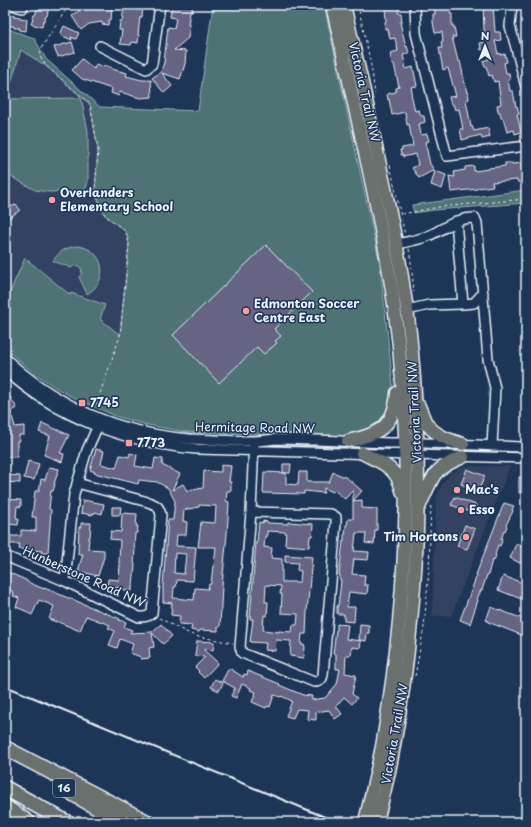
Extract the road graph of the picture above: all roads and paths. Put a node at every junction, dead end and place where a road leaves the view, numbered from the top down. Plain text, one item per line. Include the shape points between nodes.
1 (13, 5) edge
2 (24, 5) edge
3 (69, 5) edge
4 (160, 5) edge
5 (332, 5) edge
6 (344, 5) edge
7 (351, 5) edge
8 (415, 5) edge
9 (512, 5) edge
10 (350, 30) junction
11 (100, 46) dead end
12 (526, 47) edge
13 (516, 48) junction
14 (526, 87) edge
15 (526, 146) edge
16 (526, 199) edge
17 (401, 214) dead end
18 (456, 221) junction
19 (391, 245) junction
20 (483, 293) junction
21 (463, 304) junction
22 (407, 310) junction
23 (399, 354) junction
24 (5, 358) edge
25 (5, 370) edge
26 (416, 398) junction
27 (96, 405) dead end
28 (99, 423) junction
29 (254, 441) junction
30 (348, 441) junction
31 (464, 444) junction
32 (492, 446) junction
33 (526, 447) edge
34 (411, 449) junction
35 (254, 451) junction
36 (362, 454) junction
37 (463, 457) junction
38 (526, 458) edge
39 (77, 483) junction
40 (406, 500) junction
41 (418, 510) junction
42 (251, 512) junction
43 (431, 520) dead end
44 (5, 556) edge
45 (65, 581) junction
46 (428, 583) dead end
47 (152, 613) junction
48 (240, 644) junction
49 (5, 748) edge
50 (5, 757) edge
51 (5, 788) edge
52 (5, 807) edge
53 (28, 822) edge
54 (66, 822) edge
55 (121, 822) edge
56 (147, 822) edge
57 (365, 822) edge
58 (377, 822) edge

1 - 2 street via 22,8
3 - 27 path via 42,46 41,58 46,66 90,104 98,149 95,191 103,212 125,231 129,244 120,336
4 - 11 street via 152,64 146,69
5 - 19 main road, Victoria Trail NW via 356,112
6 - 10 main road, Victoria Trail NW
7 - 10 main road
8 - 15 street via 416,33 447,156
9 - 13 street via 510,26
10 - 19 main road, Victoria Trail NW via 368,110
12 - 13 street
13 - 14 street
16 - 17 path via 439,207
18 - 19 street via 426,237
18 - 20 street via 467,217 475,218 477,223
18 - 21 street
19 - 22 main road, Victoria Trail NW
19 - 23 main road, Victoria Trail NW
20 - 21 street via 474,303
20 - 32 street via 488,359 495,388
21 - 22 street via 429,305
22 - 26 main road, Victoria Trail NW
23 - 30 main road via 396,406 392,417 374,434
23 - 34 main road, Victoria Trail NW
24 - 28 street, Hermitage Road NW via 49,392
25 - 28 street, Hermitage Road NW via 51,404 82,421
26 - 31 main road via 426,422 433,431 448,440
26 - 34 main road, Victoria Trail NW
28 - 29 street, Hermitage Road NW via 176,437
28 - 35 street, Hermitage Road NW via 124,436 165,446
28 - 39 street
29 - 30 street, Hermitage Road NW
29 - 35 street
30 - 34 street, Hermitage Road NW
31 - 32 street, Hermitage Road NW
31 - 34 street, Hermitage Road NW
32 - 33 street, Hermitage Road NW
34 - 36 street, Hermitage Road NW
34 - 37 street, Hermitage Road NW
34 - 40 main road, Victoria Trail NW
34 - 41 main road, Victoria Trail NW
35 - 36 street, Hermitage Road NW
35 - 42 street
36 - 40 main road via 384,464 394,472
37 - 38 street, Hermitage Road NW
37 - 41 main road via 437,472
39 - 45 street
39 - 47 street, Hunberstone Road NW via 155,504 160,508
40 - 57 main road, Victoria Trail NW via 397,637 383,743
41 - 58 main road, Victoria Trail NW via 408,650 392,758
42 - 48 street
42 - 48 street via 331,514 336,517 322,678 314,682 242,653
43 - 46 path
44 - 45 street, Hunberstone Road NW
45 - 47 street, Hunberstone Road NW via 139,617
47 - 48 path via 195,636
49 - 56 highway
50 - 55 highway, 16
51 - 54 highway, 16
52 - 53 highway

